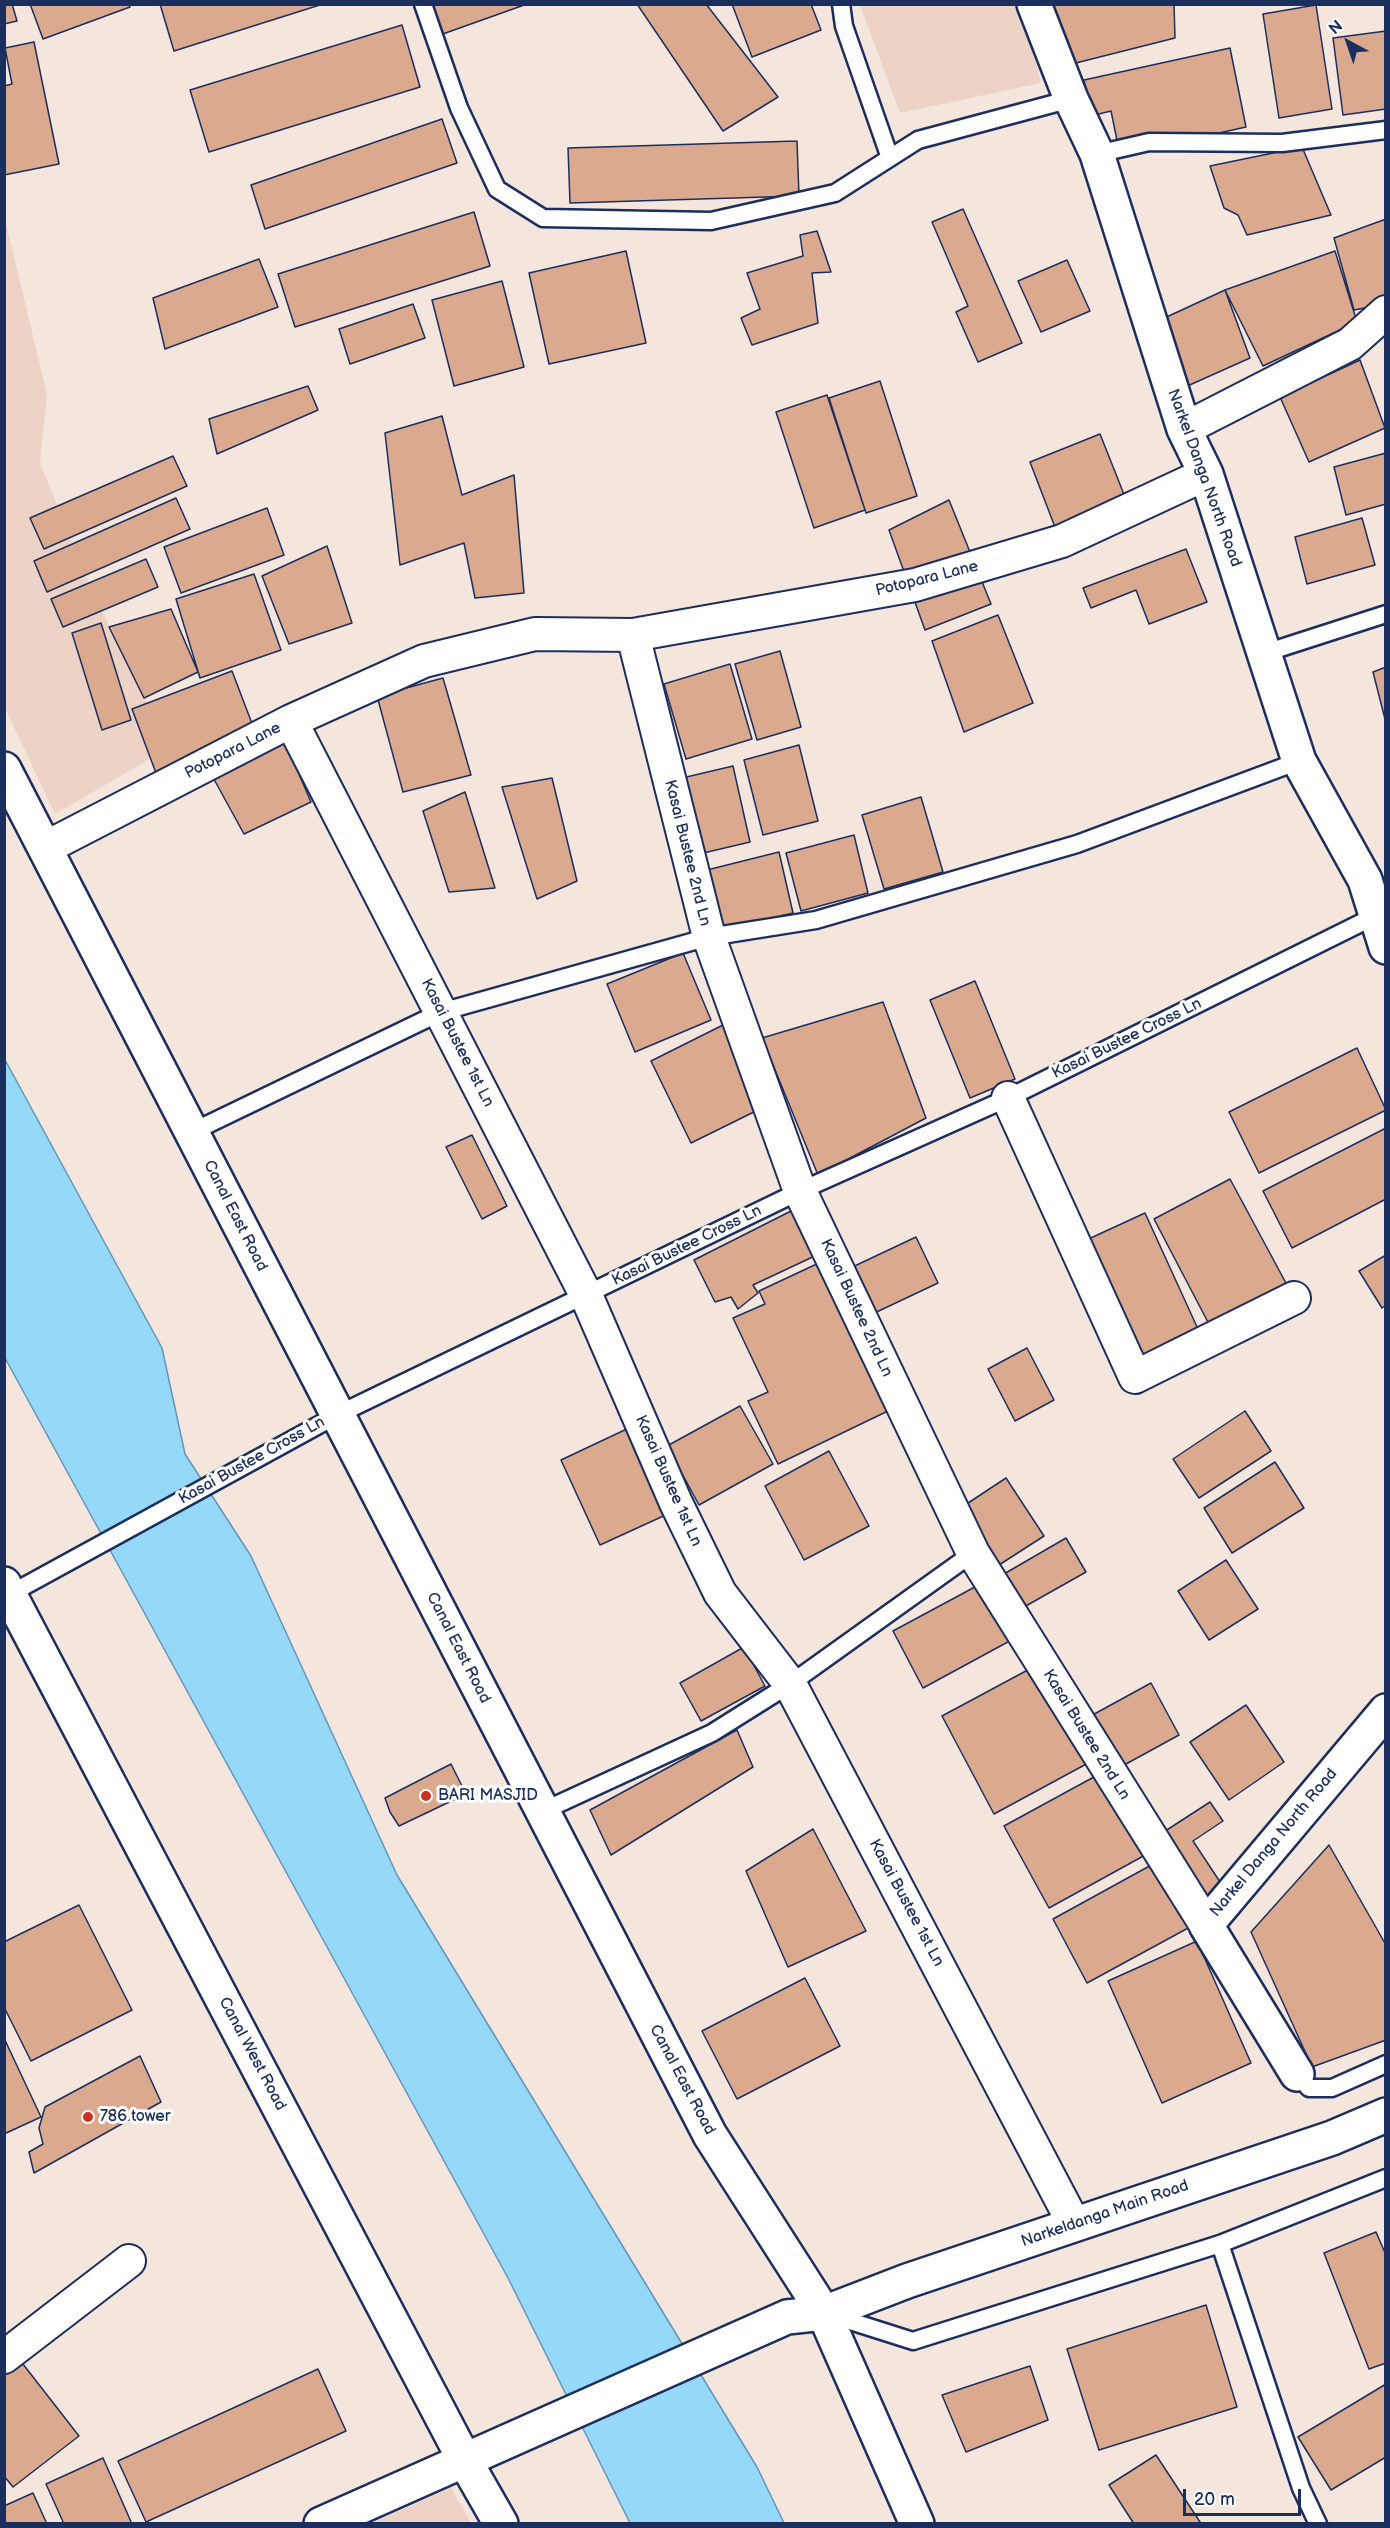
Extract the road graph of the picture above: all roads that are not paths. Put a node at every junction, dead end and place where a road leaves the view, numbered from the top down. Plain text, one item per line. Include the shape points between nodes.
1 (423, 4) edge
2 (841, 4) edge
3 (1034, 4) edge
4 (1071, 99) junction
5 (1386, 130) edge
6 (1097, 154) junction
7 (890, 158) junction
8 (1386, 312) edge
9 (1184, 429) junction
10 (1206, 474) junction
11 (1386, 614) edge
12 (633, 635) junction
13 (1265, 653) junction
14 (291, 721) junction
15 (1299, 761) junction
16 (4, 769) edge
17 (45, 848) junction
18 (1375, 877) edge
19 (1375, 916) junction
20 (708, 937) junction
21 (1386, 947) edge
22 (441, 1012) junction
23 (1008, 1098) junction
24 (192, 1132) junction
25 (800, 1191) junction
26 (586, 1295) junction
27 (1294, 1298) dead end
28 (337, 1414) junction
29 (972, 1552) junction
30 (7, 1589) edge
31 (790, 1684) junction
32 (1386, 1711) edge
33 (543, 1811) junction
34 (1206, 1925) junction
35 (1386, 2064) edge
36 (1297, 2074) joint
37 (1386, 2115) edge
38 (1386, 2178) edge
39 (1074, 2224) junction
40 (1220, 2244) junction
41 (129, 2261) dead end
42 (824, 2313) junction
43 (4, 2357) edge
44 (465, 2461) junction
45 (321, 2523) edge
46 (501, 2523) edge
47 (917, 2523) edge
48 (1318, 2523) edge

1 - 7 lane via 459,108 497,189 543,218 711,221 835,193
2 - 7 lane via 844,26
3 - 4 main road, Narkel Danga North Road
4 - 6 main road, Narkel Danga North Road
4 - 7 lane via 918,140
5 - 6 lane via 1282,143 1149,142
6 - 9 main road, Narkel Danga North Road
8 - 9 street via 1350,344
9 - 10 main road, Narkel Danga North Road
10 - 12 street, Potopara Lane via 1062,541 915,585
10 - 13 main road, Narkel Danga North Road
11 - 13 lane
12 - 14 street, Potopara Lane via 535,634 424,661
12 - 20 street, Kasai Bustee 2nd Ln
13 - 15 main road, Narkel Danga North Road
14 - 17 street, Potopara Lane
14 - 22 street, Kasai Bustee 1st Ln
15 - 18 main road, Narkel Danga North Road
15 - 20 lane via 1077,844 816,920
16 - 17 main road, Canal East Road
17 - 24 main road, Canal East Road
18 - 19 main road, Narkel Danga North Road
19 - 21 main road, Narkel Danga North Road
19 - 23 lane, Kasai Bustee Cross Ln
20 - 22 lane
20 - 25 street, Kasai Bustee 2nd Ln
22 - 24 lane
22 - 26 street, Kasai Bustee 1st Ln
23 - 25 lane, Kasai Bustee Cross Ln
23 - 27 street via 1136,1377
24 - 28 main road, Canal East Road
25 - 26 lane, Kasai Bustee Cross Ln
25 - 29 street, Kasai Bustee 2nd Ln
26 - 28 lane, Kasai Bustee Cross Ln
26 - 31 street, Kasai Bustee 1st Ln via 676,1503 720,1593
28 - 30 lane, Kasai Bustee Cross Ln via 88,1550
28 - 33 main road, Canal East Road
29 - 31 lane
29 - 34 street, Kasai Bustee 2nd Ln
30 - 44 main road, Canal West Road
31 - 33 lane via 712,1733
31 - 39 street, Kasai Bustee 1st Ln
32 - 34 main road, Narkel Danga North Road
33 - 42 main road, Canal East Road via 710,2135
34 - 36 main road, Narkel Danga North Road
35 - 36 lane via 1332,2088 1309,2088
37 - 39 main road, Narkeldanga Main Road via 1332,2138
38 - 40 lane
39 - 42 main road, Narkeldanga Main Road
40 - 42 lane via 913,2341
40 - 48 lane via 1301,2488
41 - 43 street
42 - 44 main road, Narkeldanga Main Road via 787,2317
42 - 47 main road, Canal East Road
44 - 45 main road
44 - 46 main road, Canal West Road

